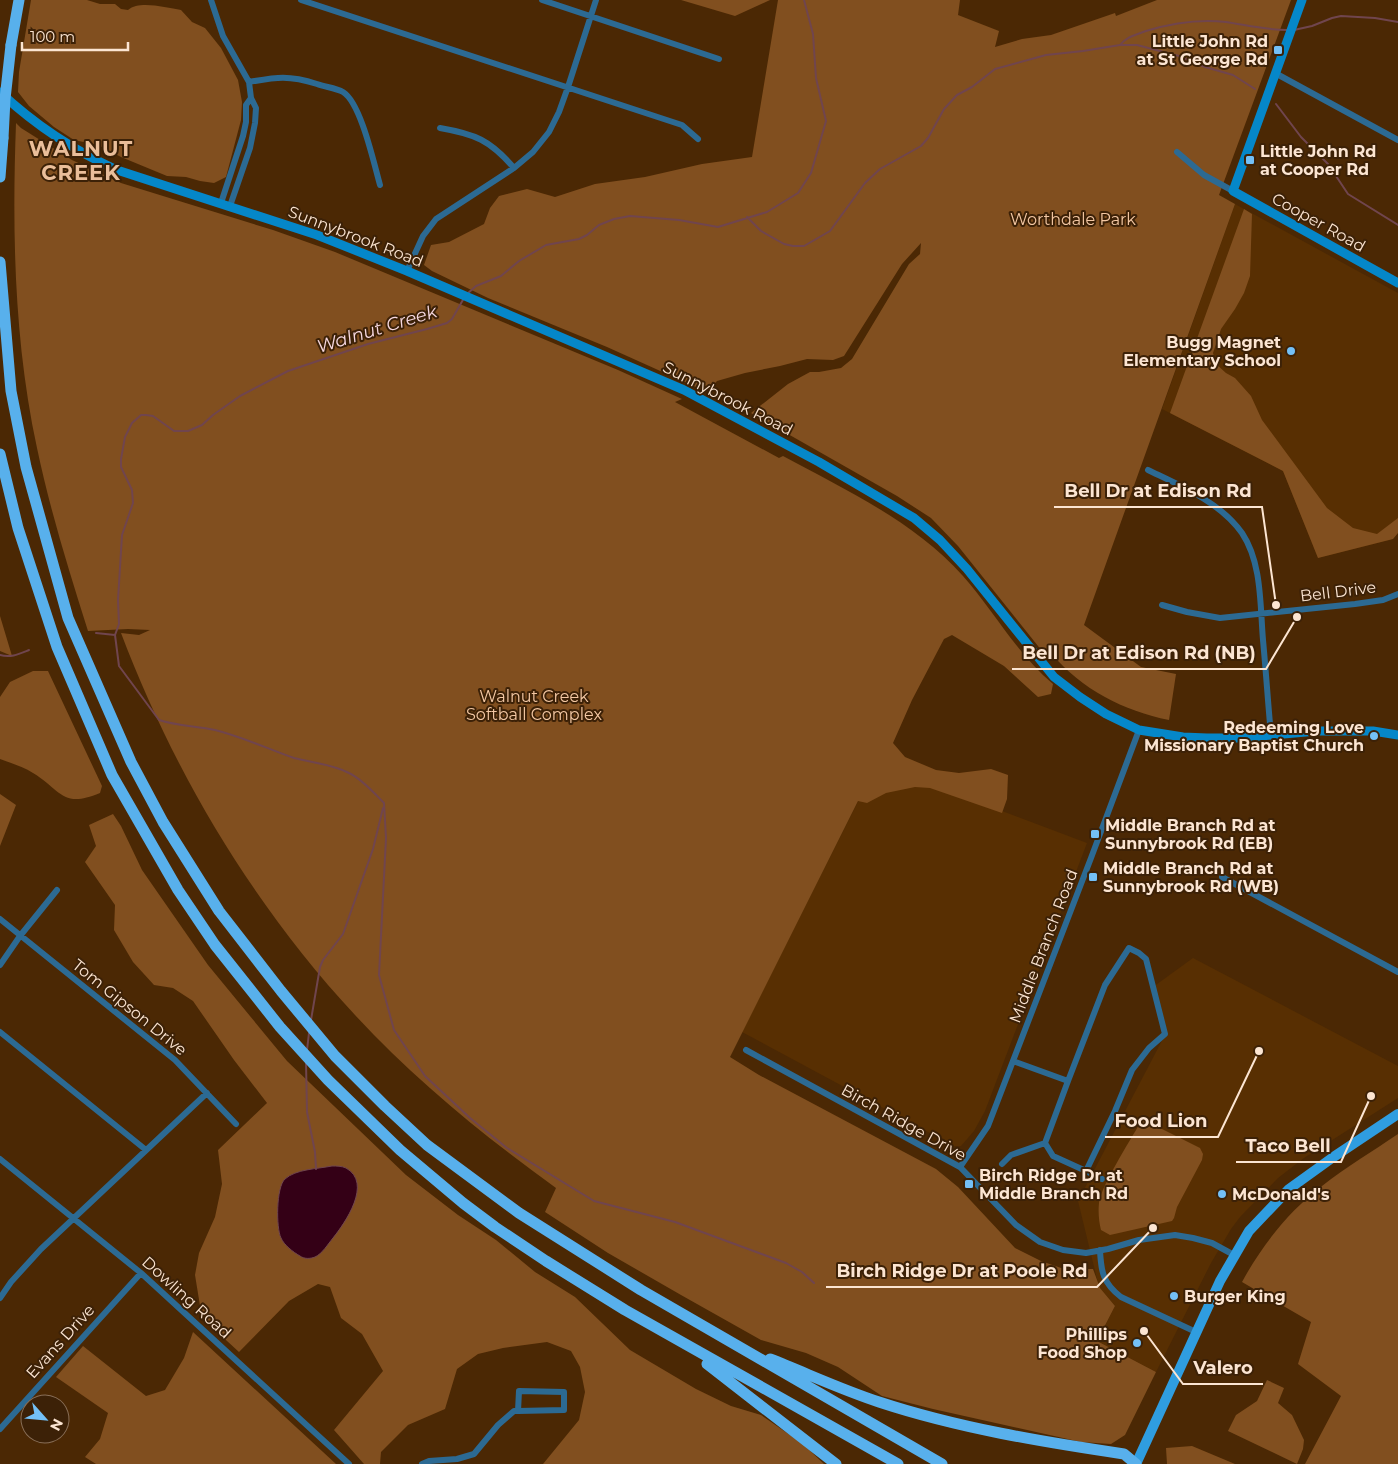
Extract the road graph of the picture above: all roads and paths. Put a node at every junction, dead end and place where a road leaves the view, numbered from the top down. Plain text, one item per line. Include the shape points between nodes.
1 (19, 0) edge
2 (211, 0) edge
3 (301, 0) edge
4 (542, 0) edge
5 (596, 0) edge
6 (1302, 0) edge
7 (591, 16) junction
8 (719, 59) dead end
9 (1275, 73) junction
10 (249, 82) junction
11 (568, 87) junction
12 (0, 92) edge
13 (251, 98) junction
14 (440, 128) dead end
15 (698, 139) dead end
16 (1398, 140) edge
17 (240, 145) junction
18 (250, 148) junction
19 (1177, 152) dead end
20 (514, 168) junction
21 (0, 177) edge
22 (380, 185) dead end
23 (1233, 191) junction
24 (226, 205) junction
25 (0, 262) edge
26 (407, 271) junction
27 (1398, 283) edge
28 (0, 454) edge
29 (1148, 470) dead end
30 (1398, 594) edge
31 (1162, 605) dead end
32 (1261, 613) junction
33 (1139, 730) junction
34 (1271, 735) junction
35 (1398, 735) edge
36 (1222, 877) dead end
37 (57, 890) dead end
38 (0, 919) edge
39 (20, 936) junction
40 (0, 965) edge
41 (1398, 972) edge
42 (0, 1032) edge
43 (746, 1050) dead end
44 (1013, 1061) junction
45 (1068, 1081) junction
46 (207, 1093) junction
47 (1398, 1114) edge
48 (236, 1124) dead end
49 (1044, 1143) junction
50 (146, 1150) junction
51 (0, 1159) edge
52 (1002, 1164) dead end
53 (960, 1167) junction
54 (1086, 1171) junction
55 (1102, 1179) dead end
56 (74, 1219) junction
57 (1100, 1250) junction
58 (1234, 1256) junction
59 (141, 1273) junction
60 (0, 1298) edge
61 (1196, 1332) junction
62 (676, 1339) junction
63 (731, 1343) junction
64 (518, 1411) junction
65 (0, 1429) edge
66 (349, 1464) edge
67 (422, 1464) edge
68 (836, 1464) edge
69 (898, 1464) edge
70 (942, 1464) edge
71 (1136, 1464) edge

1 - 21 highway, bridge via 5,99
2 - 10 street via 224,36
3 - 11 street
4 - 7 street
5 - 7 street
6 - 9 main road
7 - 8 street
7 - 11 street
9 - 16 street
9 - 23 main road
10 - 13 street
10 - 22 street via 287,76 344,93 358,113
11 - 15 street via 682,125
11 - 20 street via 549,132
12 - 24 main road, Sunnybrook Road via 58,139 95,160 142,179
13 - 17 street via 246,105 246,122
13 - 18 street via 256,108
14 - 20 street via 486,141
17 - 18 street
17 - 24 street
18 - 24 street
19 - 23 street, Cooper Road via 1204,175
20 - 26 street via 436,219 423,236
23 - 27 main road, Cooper Road
24 - 26 main road, Sunnybrook Road via 317,235
25 - 63 highway via 11,391 26,467 68,618 131,762 163,822 219,911 335,1056 427,1145 519,1213
26 - 33 main road, Sunnybrook Road via 684,390 819,462 914,518 967,568 1054,677 1106,714
28 - 62 highway via 37,589 80,704 112,775 178,890 215,945 280,1027 322,1073 407,1156 463,1204 570,1276
29 - 32 street via 1200,496 1241,532 1253,554
30 - 32 street, Bell Drive via 1355,604
31 - 32 street, Bell Drive via 1220,618
32 - 34 street
33 - 34 main road, Sunnybrook Road via 1207,738
33 - 44 street, Middle Branch Road
34 - 35 main road, Sunnybrook Road via 1317,731
36 - 41 street
37 - 39 street
38 - 39 street, Tom Gipson Drive
39 - 40 street
39 - 46 street, Tom Gipson Drive via 174,1060
42 - 50 street
43 - 53 street, Birch Ridge Drive
44 - 45 street
44 - 53 street, Middle Branch Road via 988,1126
45 - 49 street
45 - 54 street via 1105,985 1129,948 1139,953 1146,960 1165,1034 1132,1070
46 - 48 street, Tom Gipson Drive
46 - 50 street
47 - 58 main road via 1289,1189 1249,1231
49 - 52 street via 1011,1155
49 - 54 street via 1053,1156
50 - 56 street
51 - 56 street, Dowling Road
53 - 57 street, Birch Ridge Drive via 1016,1225 1040,1242 1063,1250 1086,1253
54 - 55 street
56 - 59 street, Dowling Road
56 - 60 street via 10,1282
57 - 58 street, Birch Ridge Drive via 1175,1235 1212,1243
57 - 61 street via 1103,1274 1111,1289 1121,1297
58 - 61 main road
59 - 65 street, Evans Drive
59 - 66 street, Dowling Road
61 - 71 main road
62 - 68 highway
62 - 69 highway
63 - 70 highway
63 - 71 highway via 882,1403 990,1430 1124,1454
64 - 64 street via 519,1391 564,1392 564,1410
64 - 67 street via 498,1425 474,1454

